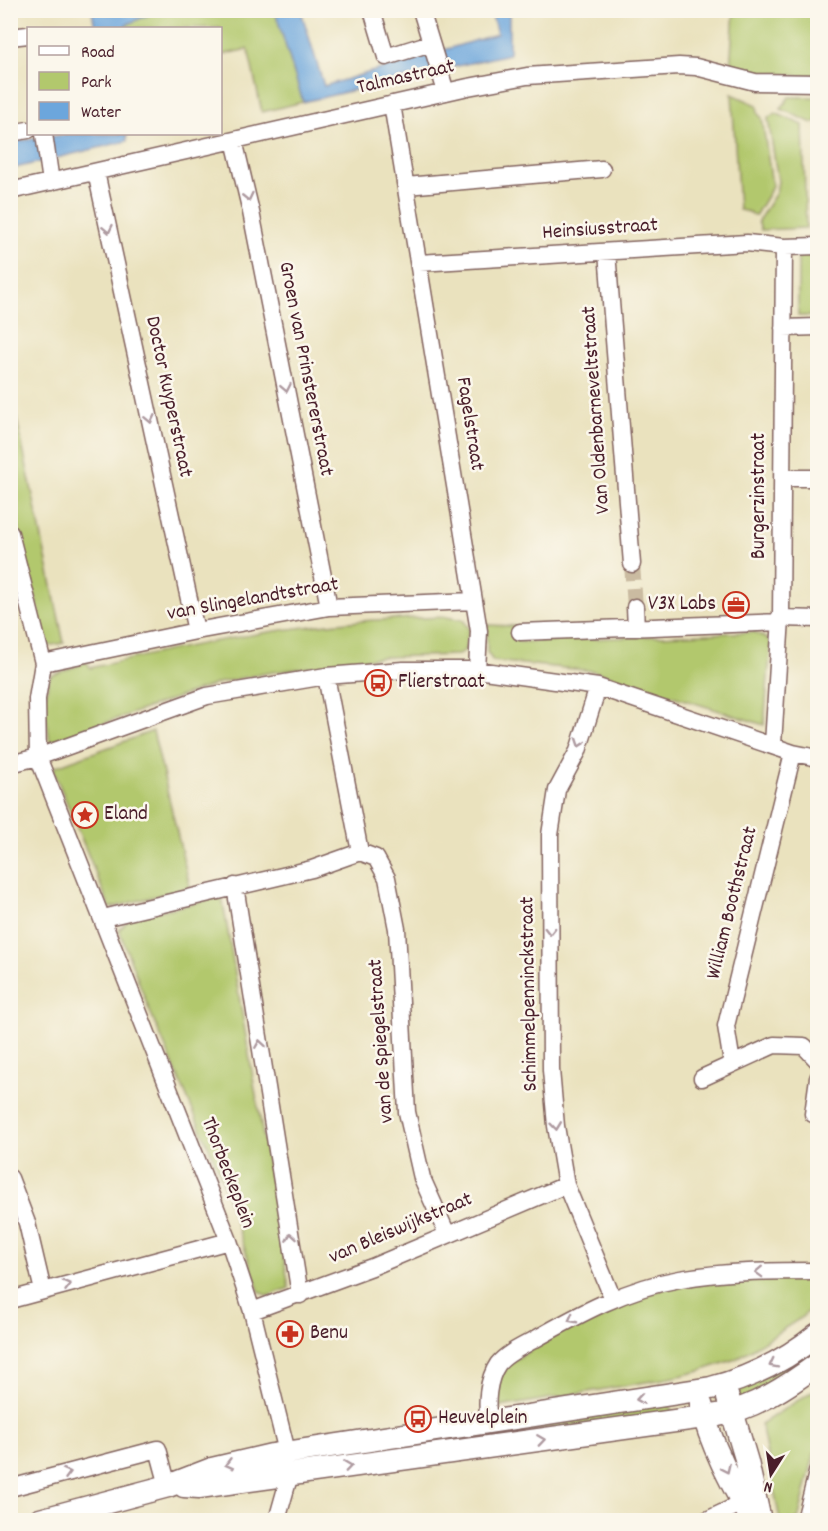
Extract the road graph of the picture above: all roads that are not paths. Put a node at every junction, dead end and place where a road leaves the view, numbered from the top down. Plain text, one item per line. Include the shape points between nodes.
1 (372, 10) edge
2 (421, 10) edge
3 (27, 35) edge
4 (10, 37) edge
5 (433, 48) junction
6 (818, 84) edge
7 (446, 92) junction
8 (392, 104) junction
9 (27, 130) edge
10 (10, 133) edge
11 (44, 135) edge
12 (234, 140) junction
13 (602, 169) dead end
14 (96, 172) junction
15 (51, 182) junction
16 (406, 186) junction
17 (10, 191) edge
18 (818, 246) edge
19 (784, 247) junction
20 (607, 252) junction
21 (419, 263) junction
22 (818, 327) edge
23 (783, 328) junction
24 (782, 478) junction
25 (818, 478) edge
26 (10, 533) edge
27 (632, 564) tunnel mouth
28 (473, 601) junction
29 (329, 607) junction
30 (635, 607) tunnel mouth
31 (818, 619) edge
32 (781, 620) junction
33 (636, 628) junction
34 (196, 631) junction
35 (520, 632) dead end
36 (43, 663) junction
37 (477, 670) junction
38 (326, 676) junction
39 (598, 687) junction
40 (773, 744) junction
41 (793, 753) junction
42 (38, 757) junction
43 (818, 758) edge
44 (10, 764) edge
45 (360, 852) junction
46 (235, 886) junction
47 (103, 918) junction
48 (818, 1061) edge
49 (737, 1062) junction
50 (702, 1078) dead end
51 (818, 1078) edge
52 (813, 1114) dead end
53 (10, 1178) edge
54 (566, 1185) junction
55 (447, 1234) junction
56 (229, 1241) junction
57 (818, 1271) edge
58 (43, 1291) junction
59 (300, 1295) junction
60 (613, 1299) junction
61 (10, 1300) edge
62 (252, 1311) junction
63 (818, 1334) edge
64 (818, 1364) edge
65 (723, 1385) junction
66 (698, 1390) junction
67 (732, 1412) junction
68 (704, 1417) junction
69 (489, 1422) junction
70 (491, 1447) junction
71 (286, 1452) junction
72 (818, 1469) edge
73 (290, 1474) junction
74 (168, 1486) junction
75 (10, 1488) edge
76 (750, 1507) edge
77 (40, 1521) edge
78 (277, 1521) edge
79 (707, 1521) edge
80 (760, 1521) edge
81 (805, 1521) edge

1 - 5 street via 386,57
2 - 5 street
3 - 4 street
5 - 7 street
6 - 7 street, Talmastraat via 754,82 679,66 527,76
7 - 8 street, Talmastraat
8 - 12 street, Talmastraat
8 - 16 street, Fagelstraat
9 - 10 street
11 - 15 street
12 - 14 street, Talmastraat
12 -> 29 street, Groen van Prinstererstraat
13 - 16 street
14 - 15 street, Talmastraat
14 -> 34 street, Doctor Kuyperstraat
15 - 17 street, Talmastraat
16 - 21 street, Fagelstraat
18 - 19 street, Heinsiusstraat
19 - 20 street, Heinsiusstraat via 747,243
19 - 23 street, Burgerzinstraat
20 - 21 street, Heinsiusstraat
20 - 27 street, Van Oldenbarneveltstraat
21 - 28 street, Fagelstraat
22 - 23 street
23 - 24 street, Burgerzinstraat
24 - 25 street
24 - 32 street, Burgerzinstraat
26 - 36 street
28 - 29 street, van Slingelandtstraat
28 - 37 street, Fagelstraat via 479,630
29 - 34 street, van Slingelandtstraat
30 - 33 street
31 - 32 street
32 - 33 street
32 - 40 street, Burgerzinstraat
33 - 35 street
34 - 36 street, van Slingelandtstraat
36 - 42 street via 38,699
37 - 38 street
37 - 39 street
38 - 42 street via 207,696
38 - 45 street
39 - 40 street
39 -> 54 street, Schimmelpenninckstraat via 578,751 556,790 550,835 551,1070
40 - 41 street
41 - 43 street
41 - 49 street, William Boothstraat via 726,1026 730,1057
42 - 44 street
42 - 47 street, Thorbeckeplein
45 - 46 street via 312,869
45 - 55 street, van de Spiegelstraat via 376,858 387,878 397,929 406,1112 422,1178
46 - 47 street
59 -> 46 street, Thorbeckeplein
47 - 56 street, Thorbeckeplein
48 - 49 street via 804,1046 774,1045
49 - 50 street
51 - 52 street
53 - 58 street via 27,1223
54 - 55 street, van Bleiswijkstraat
54 - 60 street, Schimmelpenninckstraat
55 - 59 street, van Bleiswijkstraat
58 -> 56 street
56 - 62 street, Thorbeckeplein
57 -> 60 street via 699,1276
58 - 61 street
59 - 62 street, van Bleiswijkstraat
60 -> 69 street via 537,1338 499,1363 487,1402
62 - 71 street, Thorbeckeplein
63 -> 65 street via 780,1361
64 - 67 street via 768,1396
65 - 66 street
65 - 67 street
66 - 68 street
66 -> 69 street
67 - 68 street
67 - 76 street
70 -> 68 street
68 -> 76 street
69 - 70 street
69 - 71 street
73 -> 70 street
71 - 73 street
71 -> 74 street via 220,1467
72 - 81 street
73 - 74 street via 199,1487
73 - 78 street
75 -> 74 street via 158,1449
74 - 77 street
76 - 79 street
76 - 80 street

